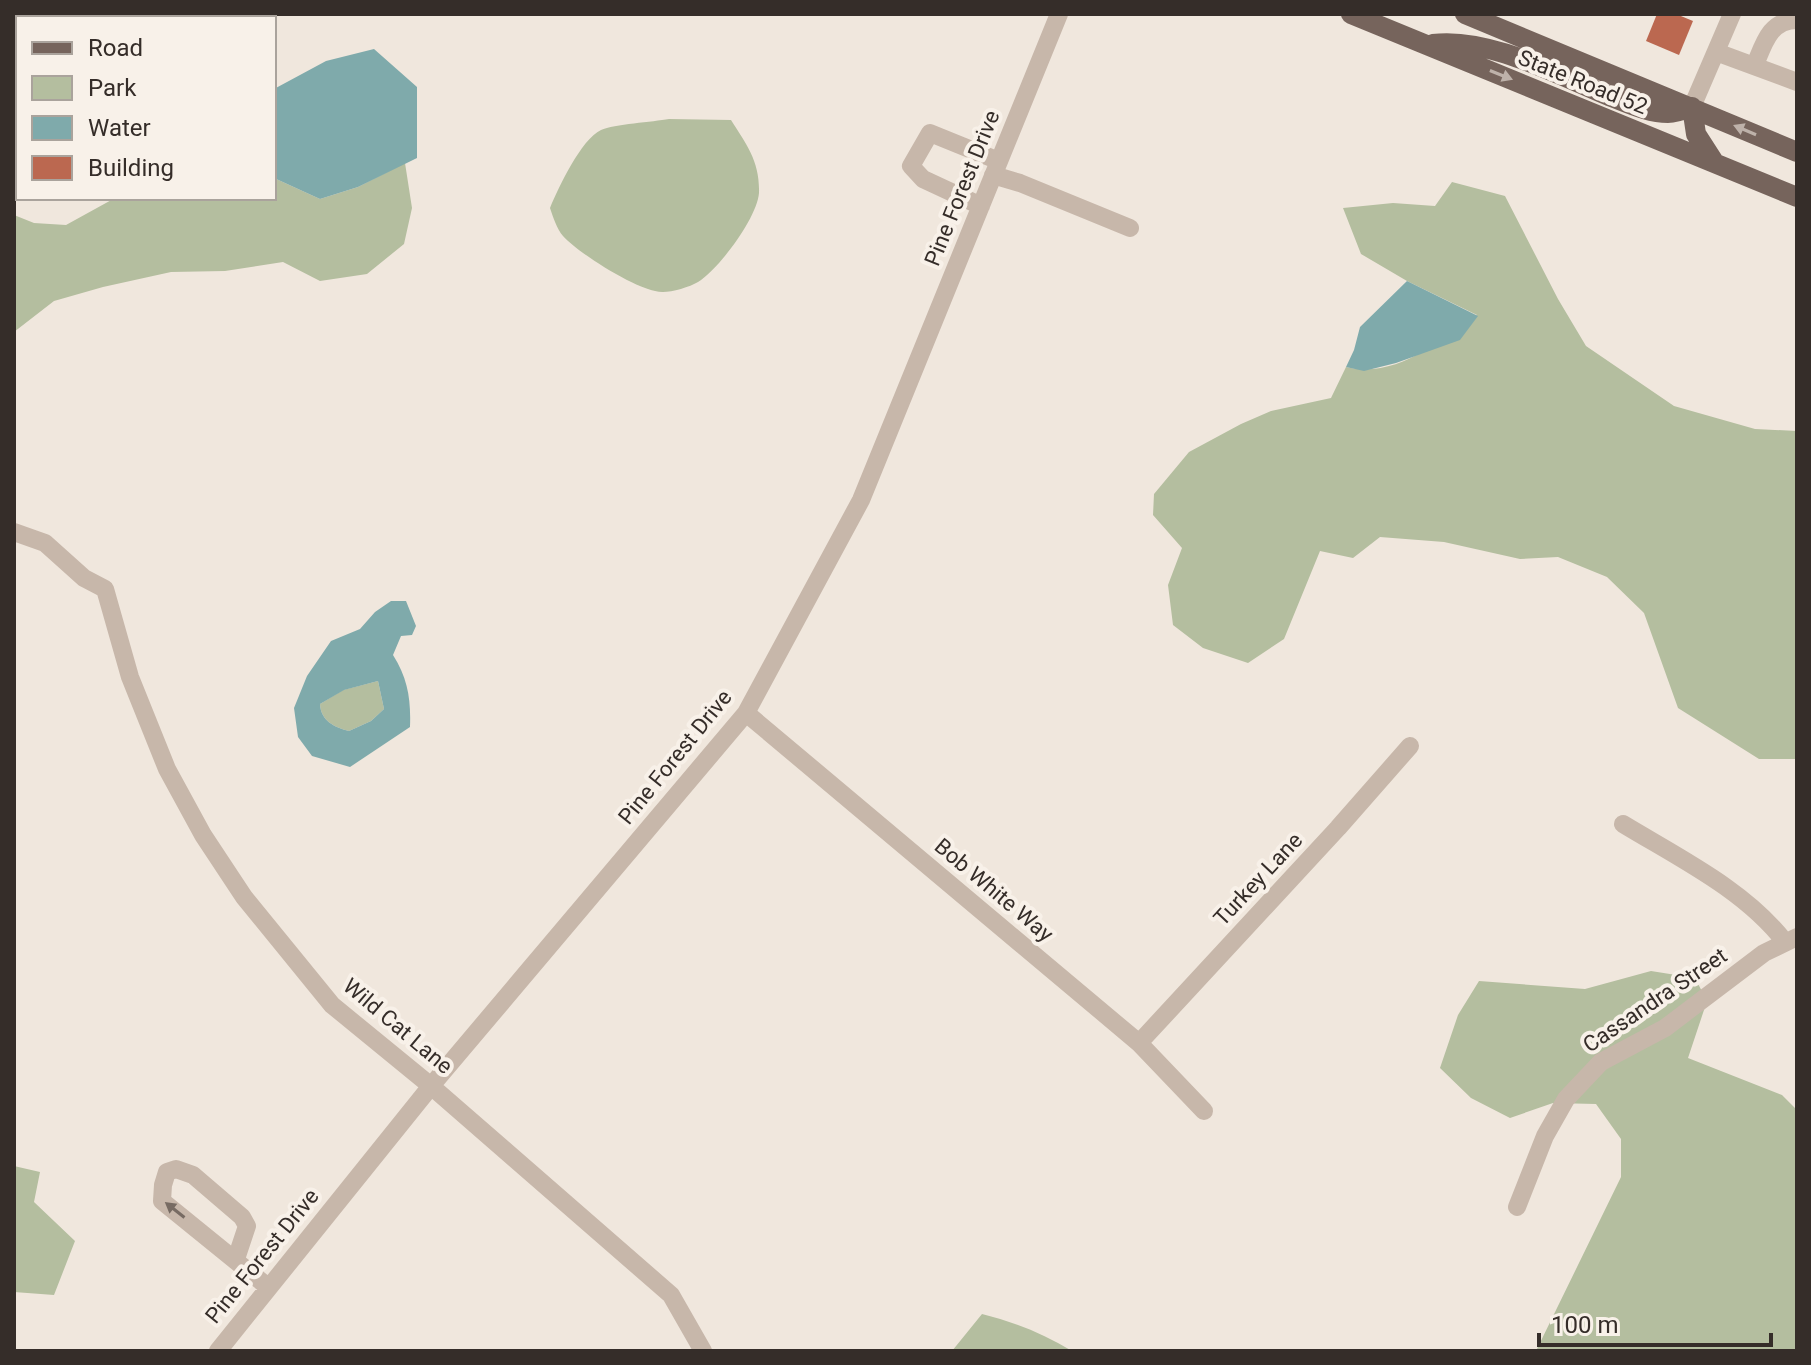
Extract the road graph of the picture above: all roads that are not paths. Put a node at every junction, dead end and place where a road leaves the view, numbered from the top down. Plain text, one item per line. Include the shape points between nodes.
1 (1059, 14) edge
2 (1351, 14) edge
3 (1465, 14) edge
4 (1732, 14) edge
5 (1498, 20) edge
6 (1797, 20) edge
7 (1428, 45) junction
8 (1716, 52) junction
9 (1755, 65) junction
10 (1797, 82) edge
11 (1692, 107) junction
12 (1797, 152) edge
13 (1714, 162) junction
14 (996, 168) junction
15 (1797, 197) edge
16 (981, 206) junction
17 (1130, 228) dead end
18 (14, 532) edge
19 (746, 713) junction
20 (1410, 746) dead end
21 (1623, 824) dead end
22 (1791, 940) edge
23 (1139, 1043) junction
24 (431, 1086) junction
25 (1204, 1111) dead end
26 (1517, 1207) dead end
27 (236, 1259) junction
28 (268, 1287) junction
29 (218, 1351) edge
30 (703, 1351) edge

1 - 14 street, Pine Forest Drive
2 - 7 main road, State Road 52
3 - 5 main road, State Road 52
4 - 8 street
5 - 11 main road, State Road 52
6 - 9 street via 1770,30
7 - 11 main road via 1450,42 1510,56 1657,112
7 -> 13 main road, State Road 52
8 - 9 street
8 - 11 street
9 - 10 street
12 -> 11 main road, State Road 52
11 - 13 main road via 1696,134
13 - 15 main road, State Road 52
14 - 16 street, Pine Forest Drive
14 - 16 street via 930,133 911,166 923,179
14 - 17 street
16 - 19 street, Pine Forest Drive via 861,500
18 - 24 street, Wild Cat Lane via 45,543 84,578 105,589 130,677 167,769 203,835 244,897 332,1005
19 - 23 street, Bob White Way
19 - 24 street, Pine Forest Drive
20 - 23 street, Turkey Lane
21 - 22 street via 1697,869
22 - 26 street, Cassandra Street via 1764,953 1665,1028 1601,1062 1566,1099
23 - 25 street, Bob White Way
24 - 28 street, Pine Forest Drive
24 - 30 street, Wild Cat Lane via 671,1295
27 -> 27 street via 162,1201 167,1172 176,1169 193,1175 242,1217 247,1226
27 - 28 street
28 - 29 street, Pine Forest Drive

